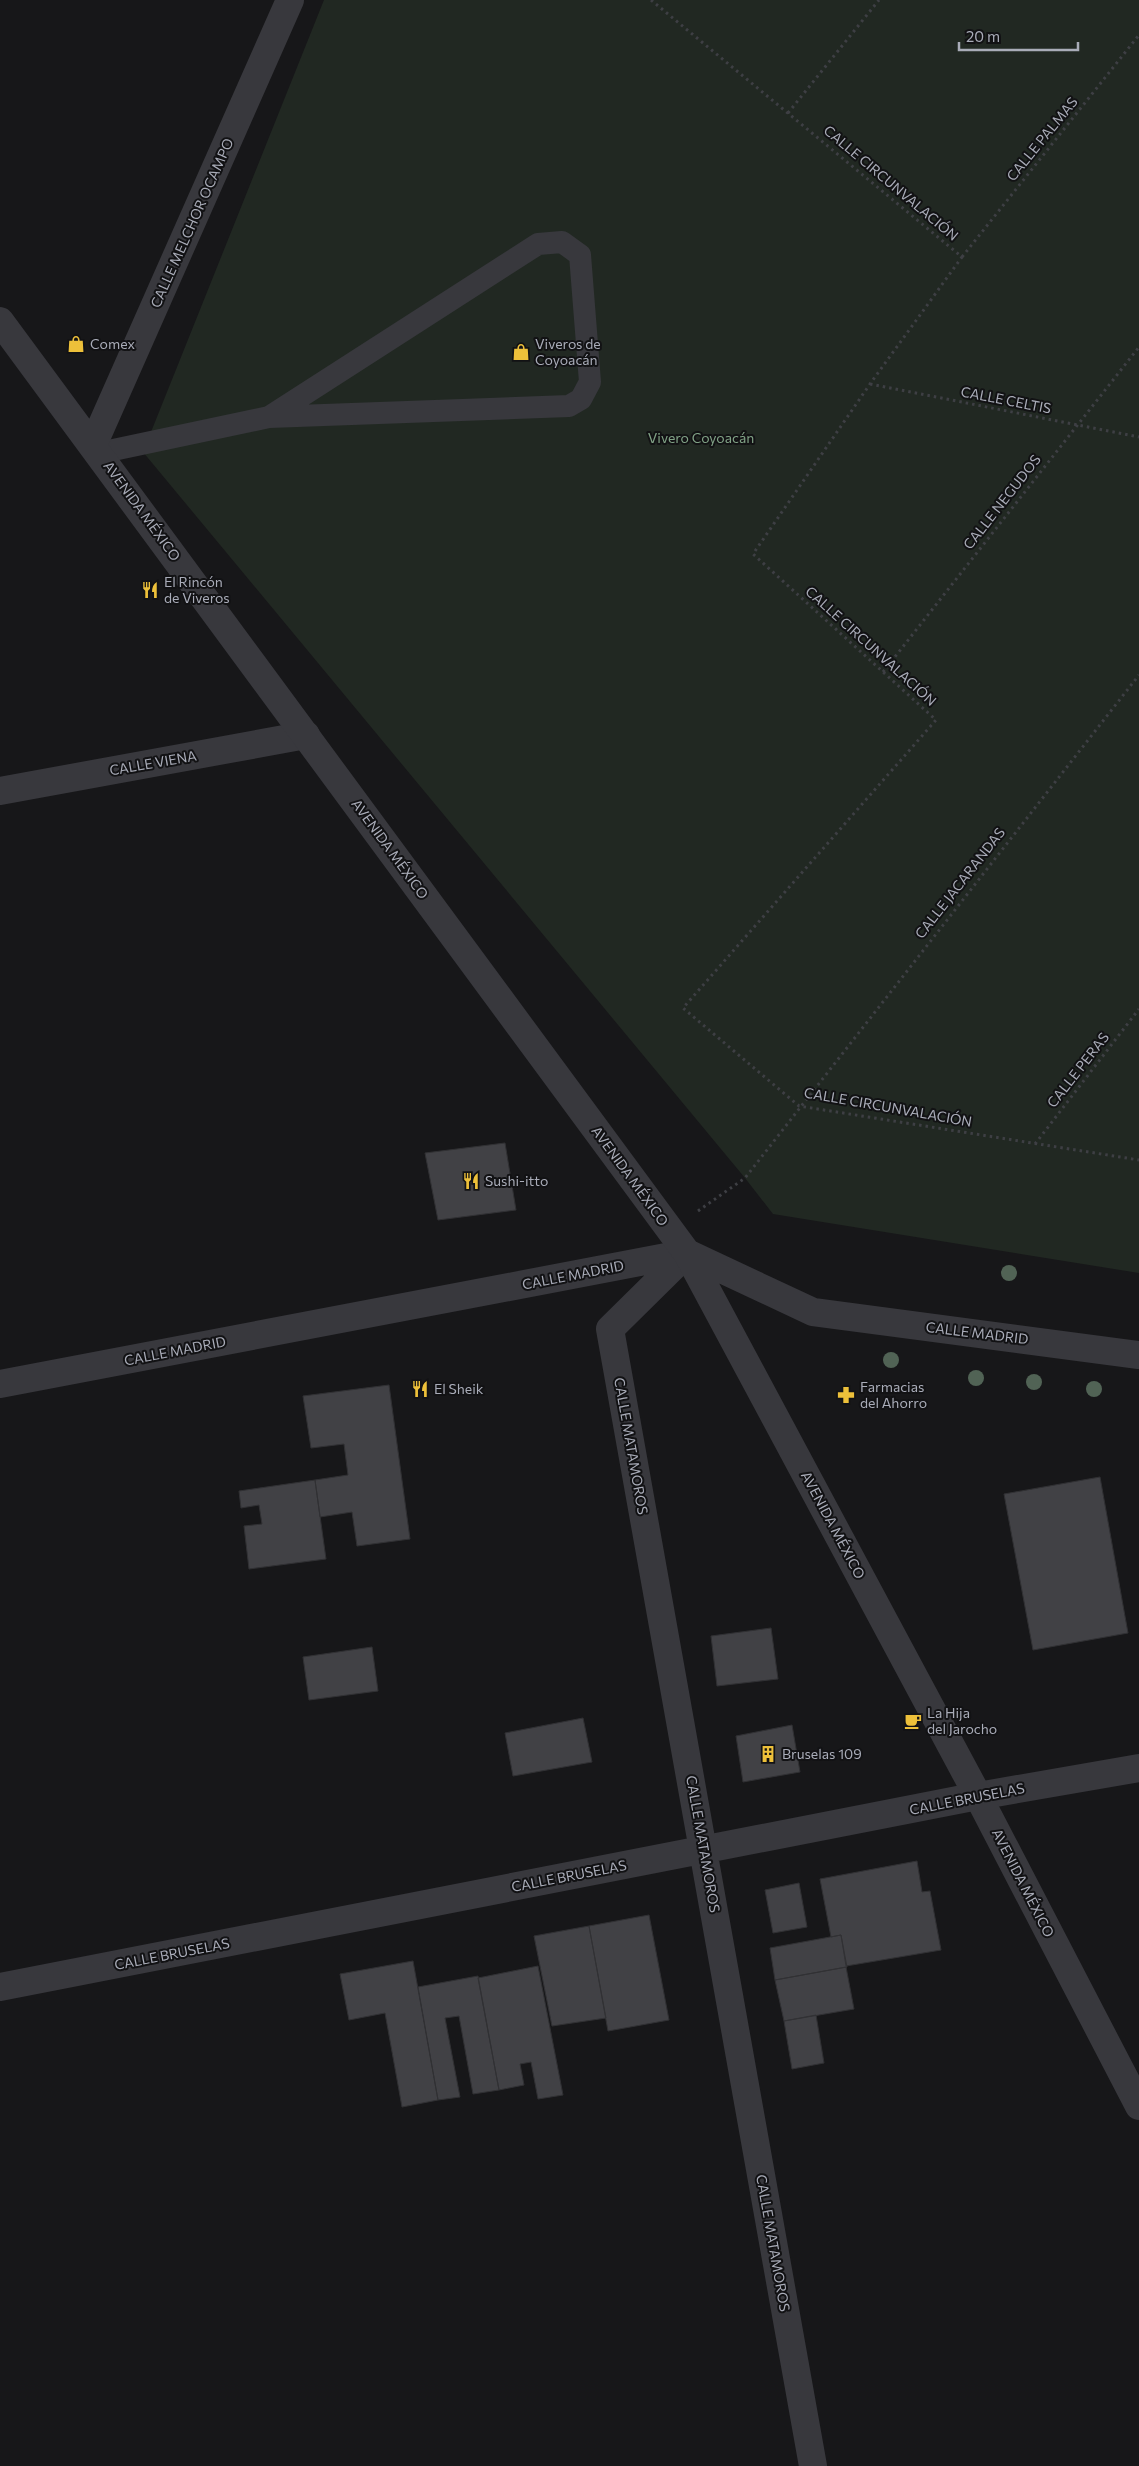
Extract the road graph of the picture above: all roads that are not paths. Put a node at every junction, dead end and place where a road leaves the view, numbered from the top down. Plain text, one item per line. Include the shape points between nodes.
1 (290, 0) edge
2 (0, 321) edge
3 (269, 418) junction
4 (96, 449) junction
5 (306, 735) junction
6 (0, 791) edge
7 (687, 1253) junction
8 (1139, 1355) edge
9 (0, 1384) edge
10 (1139, 1768) edge
11 (978, 1796) junction
12 (704, 1850) junction
13 (0, 1987) edge
14 (1139, 2106) edge
15 (813, 2466) edge

1 - 4 street, CALLE MELCHOR OCAMPO
2 - 4 street, AVENIDA MÉXICO
3 - 3 lane via 569,406 581,399 590,382 580,255 562,242 538,244
3 - 4 lane
4 - 5 street, AVENIDA MÉXICO
5 - 6 street, CALLE VIENA
5 - 7 street, AVENIDA MÉXICO
7 - 8 street, CALLE MADRID via 813,1312
7 - 9 street, CALLE MADRID
7 - 11 street, AVENIDA MÉXICO
7 - 12 street, CALLE MATAMOROS via 610,1329
10 - 11 street, CALLE BRUSELAS
11 - 12 street, CALLE BRUSELAS
11 - 14 street, AVENIDA MÉXICO
12 - 13 street, CALLE BRUSELAS
12 - 15 street, CALLE MATAMOROS

